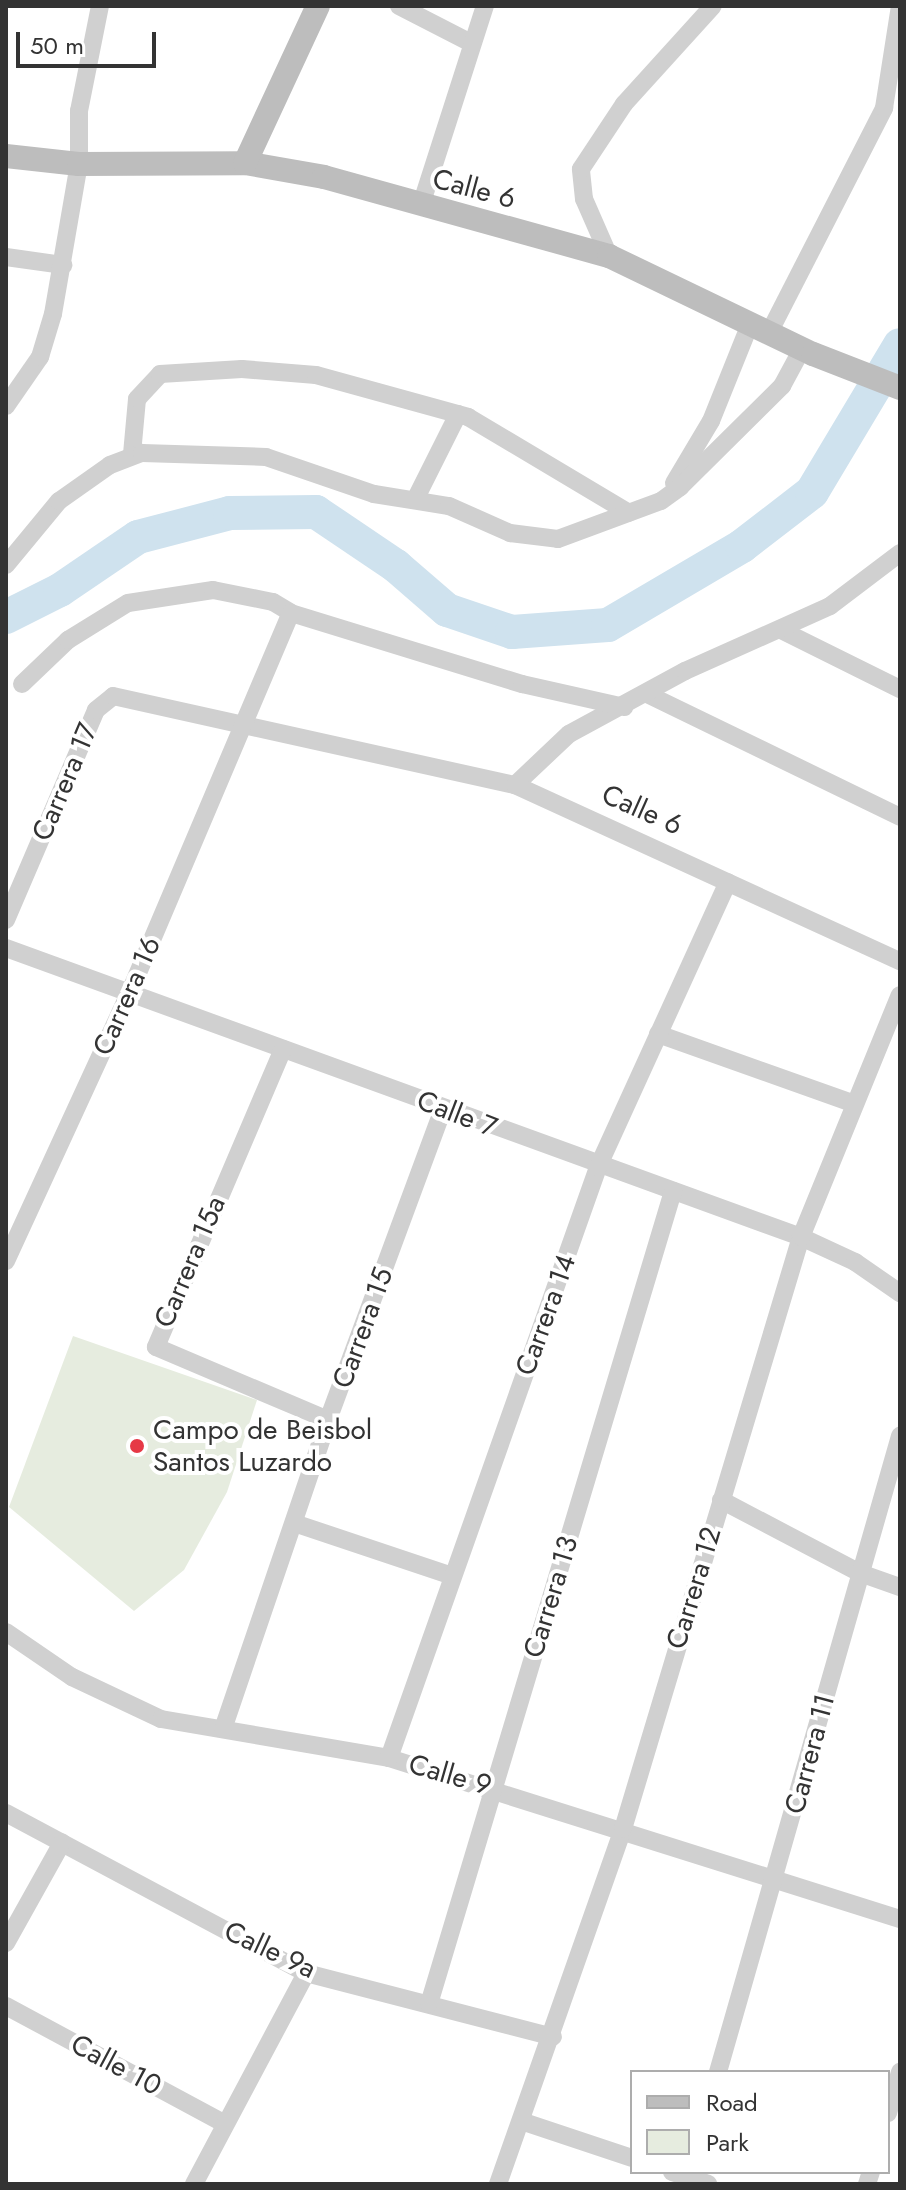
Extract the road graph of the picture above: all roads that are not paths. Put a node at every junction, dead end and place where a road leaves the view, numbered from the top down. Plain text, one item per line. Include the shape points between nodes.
1 (100, 6) edge
2 (318, 6) edge
3 (399, 6) edge
4 (485, 6) edge
5 (713, 6) edge
6 (900, 6) edge
7 (471, 43) junction
8 (6, 156) edge
9 (245, 163) junction
10 (79, 164) junction
11 (421, 205) junction
12 (609, 256) junction
13 (6, 257) edge
14 (63, 265) junction
15 (760, 328) junction
16 (808, 352) junction
17 (900, 388) edge
18 (6, 406) edge
19 (458, 414) junction
20 (132, 454) junction
21 (416, 498) junction
22 (661, 501) junction
23 (629, 513) junction
24 (896, 562) edge
25 (6, 565) edge
26 (291, 613) junction
27 (781, 630) junction
28 (22, 684) dead end
29 (900, 689) edge
30 (647, 694) junction
31 (113, 696) joint
32 (624, 707) junction
33 (243, 729) junction
34 (515, 785) junction
35 (900, 817) edge
36 (728, 882) junction
37 (6, 920) edge
38 (6, 948) edge
39 (900, 961) edge
40 (129, 994) junction
41 (900, 995) edge
42 (658, 1034) junction
43 (283, 1049) junction
44 (852, 1103) junction
45 (443, 1109) junction
46 (598, 1167) junction
47 (673, 1191) junction
48 (801, 1237) junction
49 (6, 1261) edge
50 (900, 1293) edge
51 (328, 1420) junction
52 (900, 1436) edge
53 (721, 1500) junction
54 (294, 1523) junction
55 (860, 1573) junction
56 (452, 1576) junction
57 (900, 1587) edge
58 (6, 1632) edge
59 (223, 1729) junction
60 (389, 1758) junction
61 (491, 1786) junction
62 (6, 1813) edge
63 (623, 1829) junction
64 (62, 1843) junction
65 (776, 1877) junction
66 (900, 1919) edge
67 (6, 1943) edge
68 (306, 1973) junction
69 (429, 2004) junction
70 (6, 2006) edge
71 (553, 2037) junction
72 (719, 2070) edge
73 (900, 2072) edge
74 (890, 2106) edge
75 (521, 2121) junction
76 (225, 2124) junction
77 (630, 2157) edge
78 (683, 2176) edge
79 (194, 2184) edge
80 (498, 2184) edge
81 (708, 2184) edge

1 - 10 street via 79,111
2 - 9 street
3 - 7 street
4 - 7 street
5 - 12 street via 624,104 581,169 584,199
6 - 15 street via 884,108
7 - 11 street
8 - 10 street, Calle 6
9 - 10 street, Calle 6
9 - 11 street, Calle 6 via 283,167
10 - 14 street
11 - 12 street, Calle 6
12 - 15 street, Calle 6
13 - 14 street
14 - 18 street via 40,357
15 - 16 street, Calle 6
15 - 22 street
16 - 17 street, Calle 6
16 - 22 street via 782,386
19 - 20 street via 316,375 179,370 147,382 137,399
19 - 21 street
19 - 23 street via 513,439
20 - 21 street via 266,457 374,494
20 - 25 street via 52,507
21 - 23 street via 544,540
22 - 23 street
24 - 27 street via 830,606
26 - 28 street via 273,602 213,590 128,603 68,640
26 - 32 street via 522,684
26 - 33 street, Carrera 16
27 - 29 street
27 - 30 street via 735,646
30 - 32 street
30 - 35 street
31 - 33 street, Calle 6
31 - 37 street, Carrera 17 via 96,710
32 - 34 street via 562,739
33 - 34 street, Calle 6
33 - 40 street, Carrera 16
34 - 36 street, Calle 6
36 - 39 street, Calle 6
36 - 42 street, Carrera 14
38 - 40 street, Calle 7
40 - 43 street, Calle 7
40 - 49 street, Carrera 16
41 - 44 street, Carrera 12
42 - 44 street
42 - 46 street, Carrera 14
43 - 45 street, Calle 7
43 - 51 street, Carrera 15a via 156,1347
44 - 48 street, Carrera 12
45 - 46 street, Calle 7
45 - 51 street, Carrera 15
46 - 47 street, Calle 7
46 - 56 street, Carrera 14
47 - 48 street, Calle 7
47 - 61 street, Carrera 13
48 - 50 street, Calle 7 via 855,1262
48 - 53 street, Carrera 12
51 - 54 street, Carrera 15
52 - 55 street, Carrera 11
53 - 55 street
53 - 63 street, Carrera 12
54 - 56 street
54 - 59 street, Carrera 15
55 - 57 street
55 - 65 street, Carrera 11
56 - 60 street, Carrera 14
58 - 59 street, Calle 9 via 116,1700 161,1719
59 - 60 street, Calle 9
60 - 61 street, Calle 9
61 - 63 street, Calle 9
61 - 69 street, Carrera 13
62 - 64 street, Calle 9a
63 - 65 street, Calle 9
63 - 71 street, Carrera 12
64 - 67 street
64 - 68 street, Calle 9a
65 - 66 street, Calle 9
65 - 72 street, Carrera 11
68 - 69 street, Calle 9a
68 - 76 street
69 - 71 street, Calle 9a
70 - 76 street, Calle 10
71 - 75 street, Carrera 12
73 - 74 street
75 - 77 street
75 - 80 street, Carrera 12
76 - 79 street
78 - 81 street

